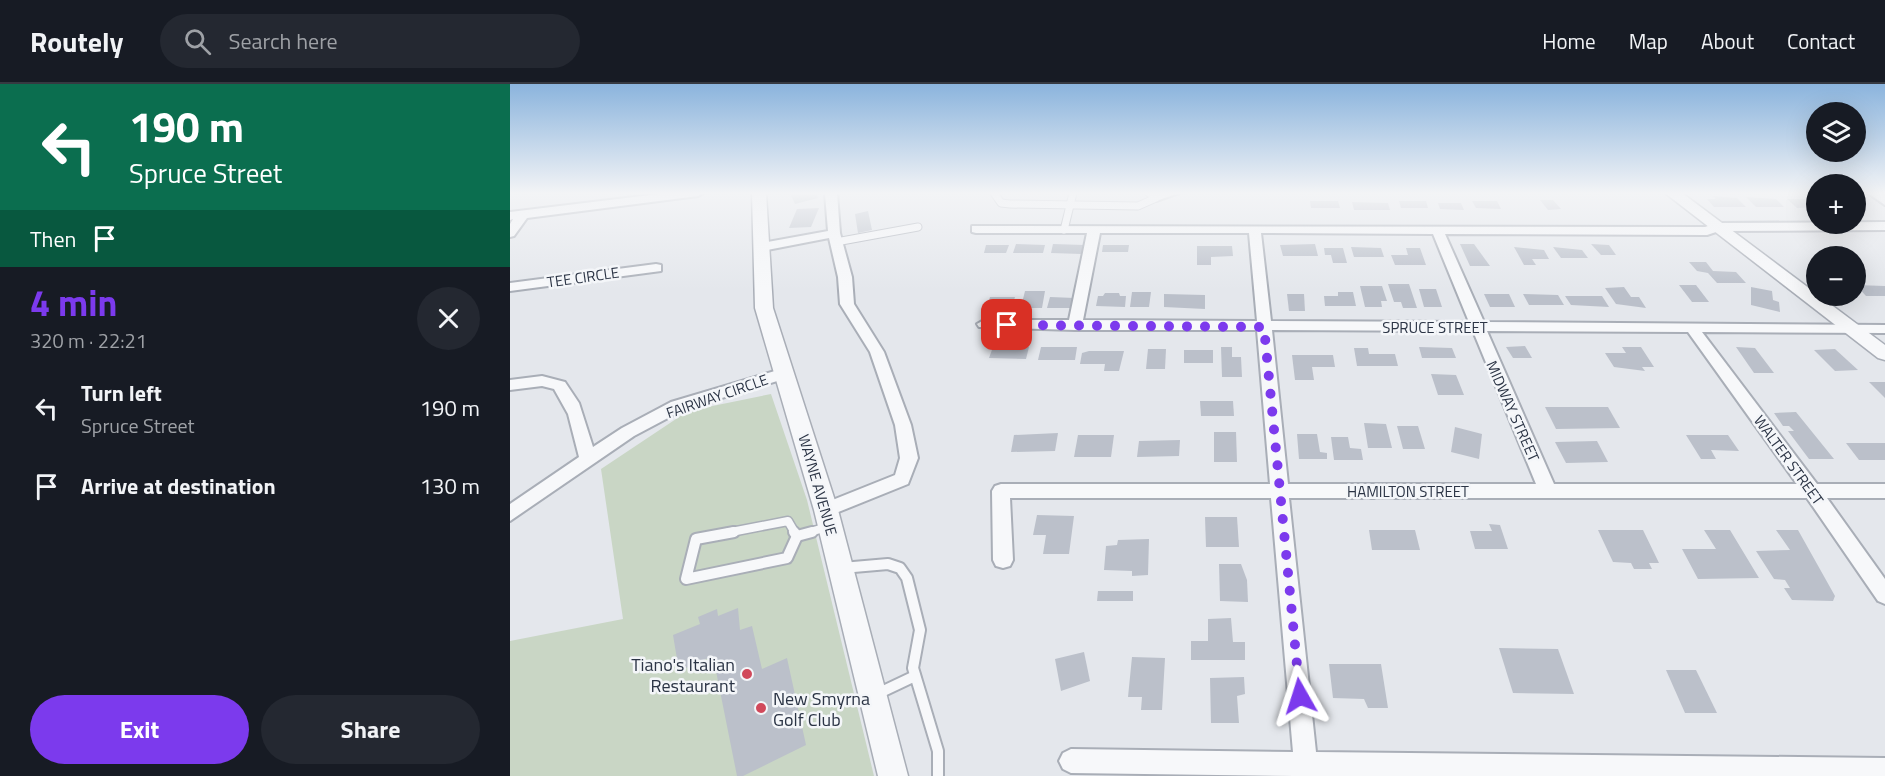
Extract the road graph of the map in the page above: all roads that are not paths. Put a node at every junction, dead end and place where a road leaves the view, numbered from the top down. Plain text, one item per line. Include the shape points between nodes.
1 (761, 225) edge
2 (834, 225) edge
3 (1065, 225) edge
4 (918, 226) dead end
5 (1885, 226) edge
6 (1717, 227) junction
7 (976, 229) dead end
8 (1064, 230) junction
9 (1094, 231) junction
10 (1255, 231) junction
11 (1438, 231) junction
12 (835, 237) junction
13 (762, 247) junction
14 (656, 268) dead end
15 (510, 287) edge
16 (984, 324) dead end
17 (1075, 326) junction
18 (1264, 327) junction
19 (1477, 327) junction
20 (1691, 327) junction
21 (1854, 329) junction
22 (1885, 329) edge
23 (1885, 354) edge
24 (785, 373) junction
25 (510, 385) edge
26 (588, 459) junction
27 (1279, 490) junction
28 (1812, 491) junction
29 (1885, 491) edge
30 (1548, 492) junction
31 (510, 514) edge
32 (828, 518) junction
33 (797, 537) junction
34 (1003, 560) dead end
35 (841, 568) junction
36 (1885, 595) edge
37 (915, 676) junction
38 (873, 696) junction
39 (1071, 761) dead end
40 (1307, 770) edge
41 (1885, 770) edge
42 (893, 776) edge
43 (938, 776) edge

1 - 13 street, WAYNE AVENUE
2 - 12 street
3 - 8 lane
4 - 12 lane
5 - 6 street
6 - 11 street via 1707,231
6 - 21 street
7 - 8 street
8 - 9 street
9 - 10 street
9 - 17 street
10 - 11 street
10 - 18 street
11 - 19 street, MIDWAY STREET
12 - 13 street
12 - 32 street via 847,304 877,352 903,425 909,458 902,479
13 - 24 street, WAYNE AVENUE via 764,308
14 - 15 street, TEE CIRCLE
16 - 17 street, SPRUCE STREET
17 - 18 street, SPRUCE STREET
18 - 19 street, SPRUCE STREET
18 - 27 street
19 - 20 street, SPRUCE STREET
19 - 30 street, MIDWAY STREET
20 - 21 street, SPRUCE STREET
20 - 28 street, WALTER STREET
21 - 22 street, SPRUCE STREET
21 - 23 street
24 - 26 street, FAIRWAY CIRCLE via 677,406
24 - 32 street, WAYNE AVENUE
25 - 26 street via 555,382 569,394
26 - 31 street, FAIRWAY CIRCLE
27 - 30 street, HAMILTON STREET
27 - 34 street, HAMILTON STREET via 1001,491
27 - 40 street
28 - 29 street, HAMILTON STREET
28 - 30 street, HAMILTON STREET
28 - 36 street, WALTER STREET
32 - 33 lane
32 - 35 street, WAYNE AVENUE
33 - 33 lane via 788,521 696,539 686,579 787,558
35 - 37 lane via 888,564 900,568 908,578 920,630
35 - 38 street, WAYNE AVENUE
37 - 38 lane
37 - 43 lane via 938,751
38 - 42 street, WAYNE AVENUE
39 - 40 street
40 - 41 street

